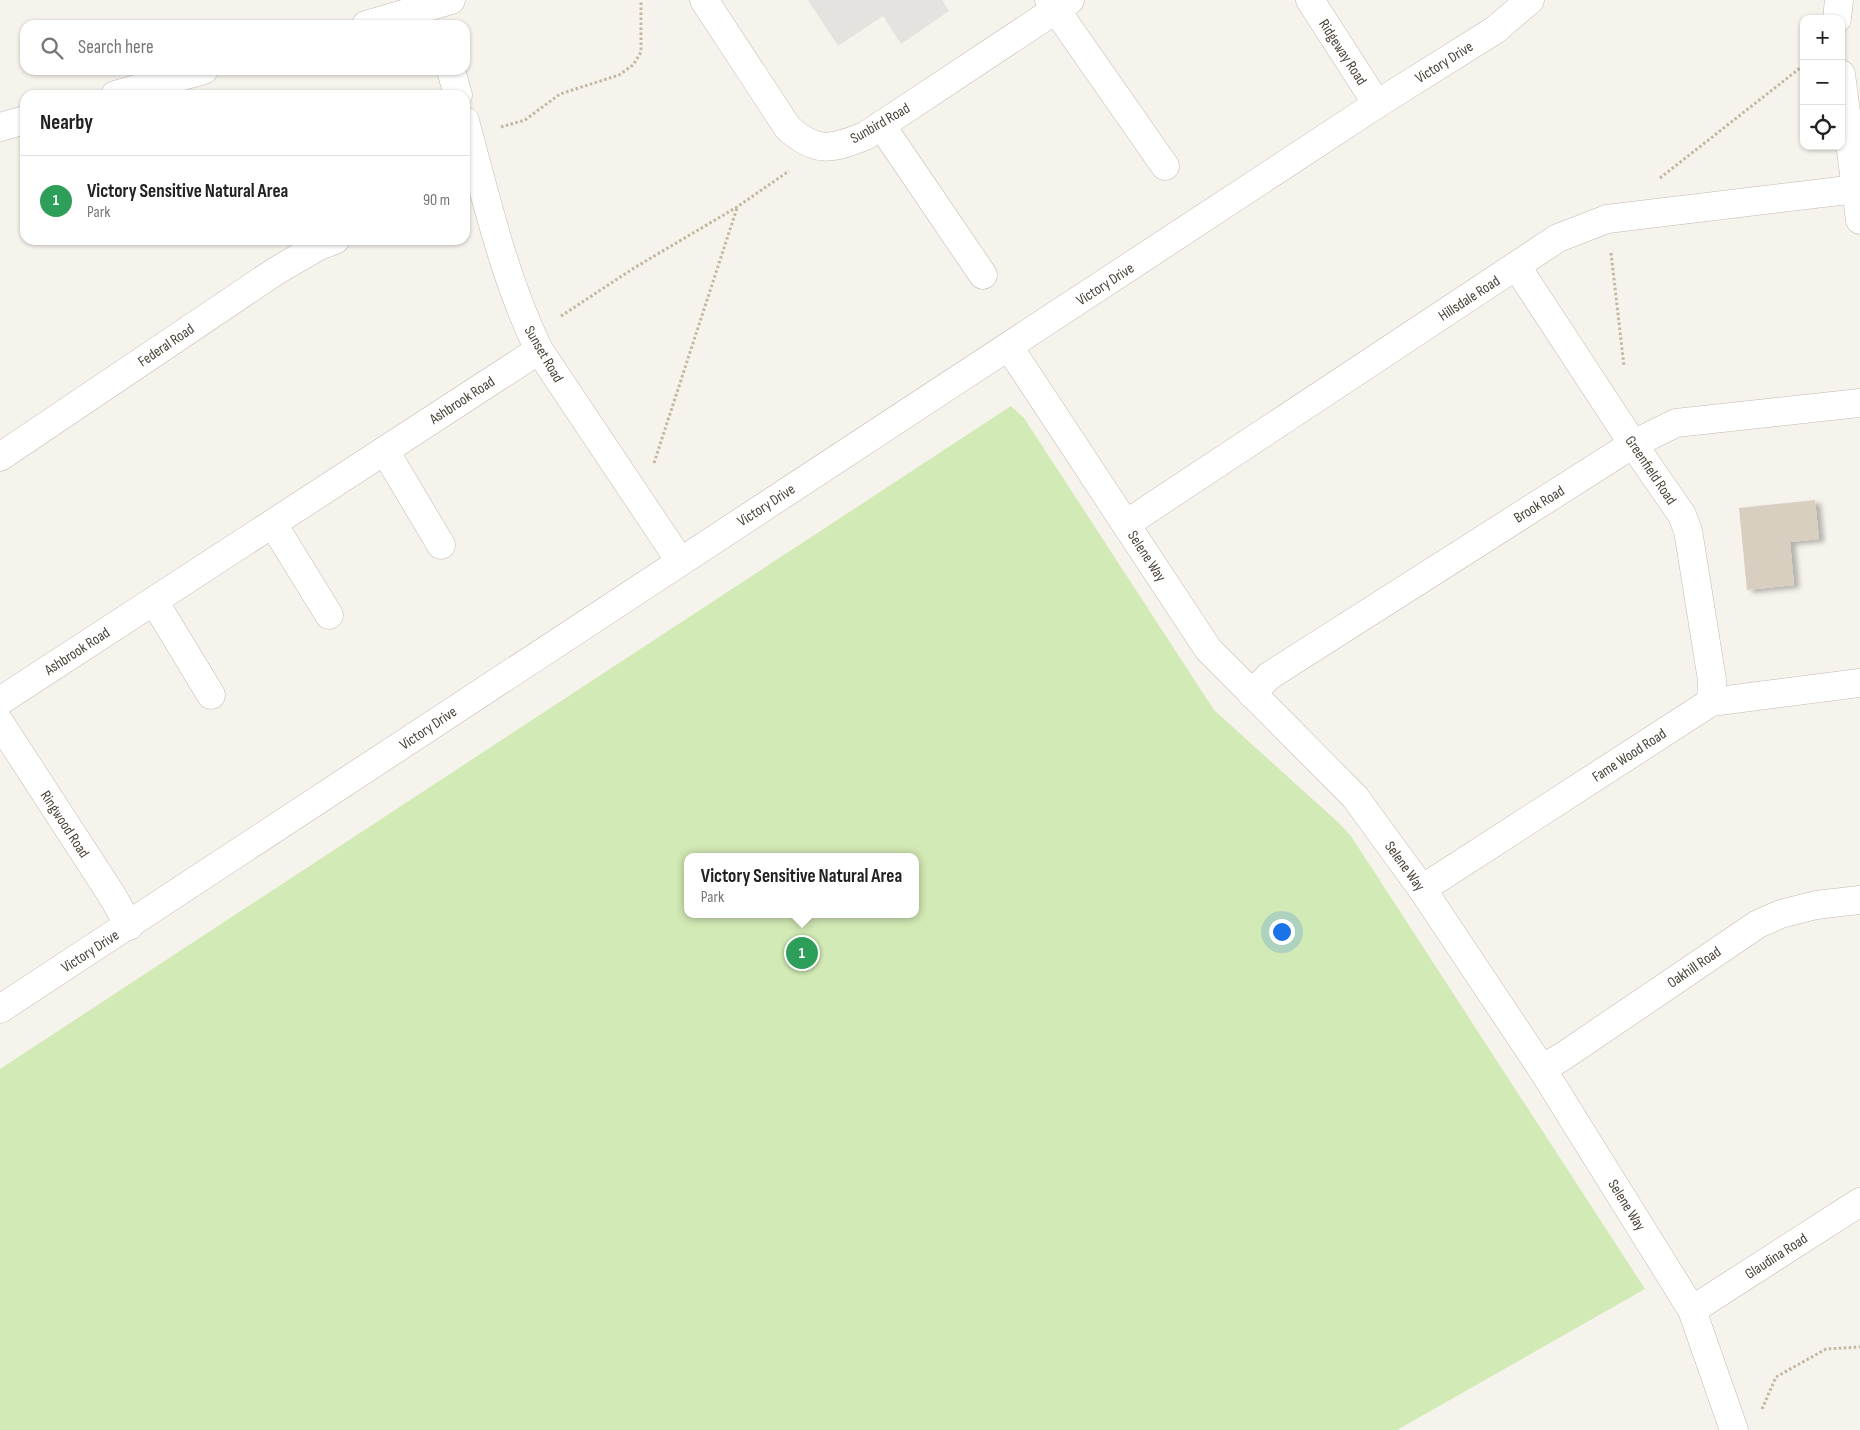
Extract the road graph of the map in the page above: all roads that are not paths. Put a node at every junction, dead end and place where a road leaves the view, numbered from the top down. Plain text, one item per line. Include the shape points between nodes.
1 (704, 0) edge
2 (1310, 0) edge
3 (1530, 0) edge
4 (1839, 0) edge
5 (1058, 3) edge
6 (439, 7) edge
7 (1837, 15) edge
8 (386, 20) edge
9 (186, 75) edge
10 (452, 75) edge
11 (132, 90) edge
12 (457, 90) edge
13 (1377, 104) junction
14 (1845, 105) edge
15 (20, 121) edge
16 (881, 125) junction
17 (0, 127) edge
18 (470, 159) edge
19 (1165, 166) dead end
20 (1856, 189) junction
21 (475, 198) edge
22 (1860, 220) edge
23 (322, 245) edge
24 (1517, 267) junction
25 (983, 275) dead end
26 (1009, 347) junction
27 (539, 350) junction
28 (1860, 403) edge
29 (1633, 444) junction
30 (385, 451) junction
31 (0, 457) edge
32 (273, 524) junction
33 (1126, 524) junction
34 (441, 545) dead end
35 (680, 561) junction
36 (154, 601) junction
37 (329, 615) dead end
38 (1860, 683) edge
39 (1252, 694) junction
40 (211, 695) dead end
41 (0, 701) edge
42 (1711, 702) junction
43 (0, 723) edge
44 (1422, 889) junction
45 (1860, 900) edge
46 (129, 926) junction
47 (0, 1009) edge
48 (1542, 1069) junction
49 (1860, 1202) edge
50 (1692, 1310) junction
51 (1734, 1430) edge

1 - 16 street, Sunbird Road via 788,128 808,143 836,146 865,136
2 - 13 street, Ridgeway Road
3 - 13 street, Victory Drive via 1495,30
4 - 7 street
5 - 16 street, Sunbird Road
5 - 19 street
6 - 8 street
9 - 11 street
10 - 12 street
13 - 26 street, Victory Drive
14 - 20 street
15 - 17 street
16 - 25 street
18 - 21 street, Sunset Road
20 - 22 street
20 - 24 street, Hillsdale Road via 1607,219 1558,238
21 - 27 street, Sunset Road
23 - 31 street, Federal Road via 276,271
24 - 29 street, Greenfield Road
24 - 33 street, Hillsdale Road
26 - 33 street, Selene Way
26 - 35 street, Victory Drive
27 - 30 street, Ashbrook Road
27 - 35 street, Sunset Road
28 - 29 street, Brook Road via 1676,423
29 - 39 street, Brook Road via 1268,676
29 - 42 street, Greenfield Road via 1682,515 1688,531 1712,680
30 - 32 street, Ashbrook Road
30 - 34 street
32 - 36 street, Ashbrook Road
32 - 37 street
33 - 39 street, Selene Way via 1208,650
35 - 46 street, Victory Drive
36 - 40 street
36 - 41 street, Ashbrook Road
38 - 42 street, Fame Wood Road
39 - 44 street, Selene Way via 1355,796
42 - 44 street, Fame Wood Road
43 - 46 street, Ringwood Road
44 - 48 street, Selene Way
45 - 48 street, Oakhill Road via 1816,905 1758,924
46 - 47 street, Victory Drive
48 - 50 street, Selene Way
49 - 50 street, Glaudina Road
50 - 51 street, Selene Way

